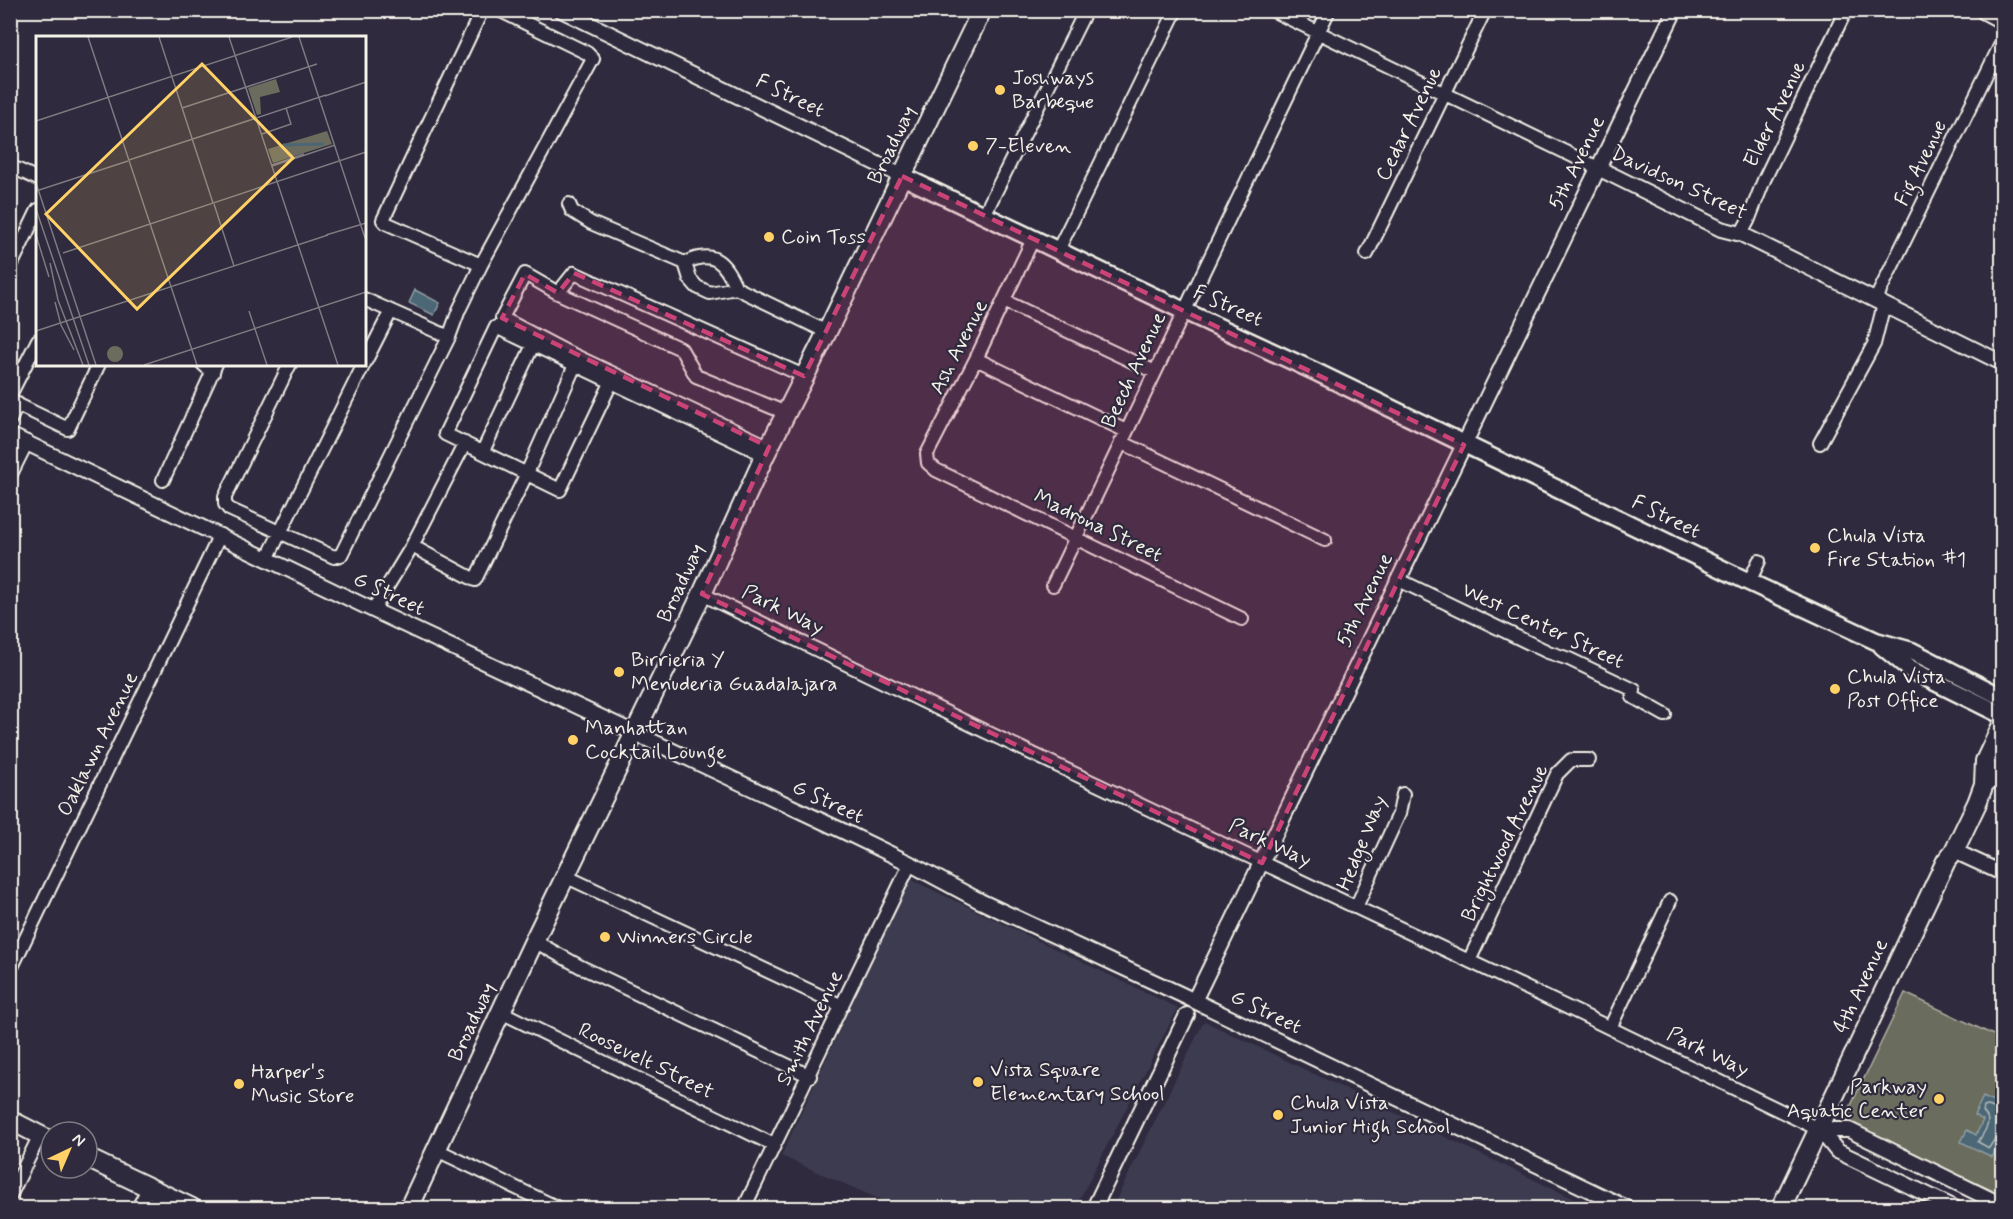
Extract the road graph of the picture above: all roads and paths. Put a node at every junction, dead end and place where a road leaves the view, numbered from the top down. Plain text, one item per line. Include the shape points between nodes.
1 (482, 10) edge
2 (499, 10) edge
3 (561, 10) edge
4 (982, 10) edge
5 (1086, 10) edge
6 (1176, 10) edge
7 (1272, 10) edge
8 (1329, 10) edge
9 (1485, 10) edge
10 (1675, 10) edge
11 (1846, 10) edge
12 (1986, 10) edge
13 (2002, 19) edge
14 (1318, 32) junction
15 (2002, 42) edge
16 (1445, 94) junction
17 (10, 166) edge
18 (1598, 168) junction
19 (902, 176) junction
20 (36, 178) edge
21 (569, 204) dead end
22 (36, 214) edge
23 (984, 215) junction
24 (1741, 234) junction
25 (1033, 239) junction
26 (1058, 250) junction
27 (1367, 254) dead end
28 (685, 263) junction
29 (482, 265) junction
30 (10, 268) edge
31 (736, 288) junction
32 (558, 293) junction
33 (366, 300) edge
34 (1004, 302) junction
35 (1880, 302) junction
36 (391, 311) junction
37 (1184, 312) junction
38 (827, 332) junction
39 (449, 337) junction
40 (36, 345) edge
41 (533, 345) junction
42 (976, 359) junction
43 (366, 360) edge
44 (2002, 363) edge
45 (575, 365) junction
46 (98, 366) edge
47 (289, 366) edge
48 (363, 366) edge
49 (211, 367) edge
50 (1155, 372) junction
51 (804, 376) junction
52 (611, 383) junction
53 (13, 400) edge
54 (786, 413) junction
55 (10, 420) edge
56 (10, 435) edge
57 (1124, 437) junction
58 (27, 442) junction
59 (465, 443) junction
60 (1820, 443) dead end
61 (1464, 445) junction
62 (483, 451) junction
63 (767, 451) junction
64 (936, 470) joint
65 (527, 473) junction
66 (10, 476) edge
67 (163, 480) dead end
68 (279, 531) junction
69 (220, 535) junction
70 (1077, 538) junction
71 (1325, 540) dead end
72 (412, 546) junction
73 (267, 559) junction
74 (1759, 561) dead end
75 (1397, 579) junction
76 (1749, 582) junction
77 (1053, 585) dead end
78 (702, 594) junction
79 (373, 610) junction
80 (1242, 619) dead end
81 (1876, 641) junction
82 (2002, 697) edge
83 (1665, 715) dead end
84 (2002, 715) edge
85 (2002, 725) edge
86 (634, 733) junction
87 (1589, 760) dead end
88 (2002, 768) edge
89 (1984, 784) junction
90 (1403, 794) dead end
91 (1954, 851) junction
92 (1262, 863) junction
93 (910, 864) junction
94 (2002, 873) edge
95 (565, 876) junction
96 (1671, 901) dead end
97 (1356, 907) junction
98 (534, 941) junction
99 (1469, 961) junction
100 (10, 971) edge
101 (1194, 1001) junction
102 (842, 1006) junction
103 (501, 1012) junction
104 (1187, 1015) joint
105 (1610, 1028) junction
106 (810, 1076) junction
107 (10, 1120) edge
108 (1820, 1130) junction
109 (39, 1135) edge
110 (774, 1145) junction
111 (39, 1148) edge
112 (437, 1149) junction
113 (99, 1164) edge
114 (1964, 1186) junction
115 (149, 1187) junction
116 (10, 1196) edge
117 (2002, 1205) edge
118 (1954, 1208) edge
119 (138, 1209) edge
120 (192, 1209) edge
121 (409, 1209) edge
122 (558, 1209) edge
123 (744, 1209) edge
124 (1094, 1209) edge
125 (1627, 1209) edge
126 (1781, 1209) edge

1 - 29 street via 383,220
2 - 29 street via 592,59
3 - 19 street, F Street
4 - 19 main road, Broadway
5 - 23 street
6 - 26 street
7 - 14 street, Davidson Street
8 - 14 street, Beech Avenue
9 - 16 street, Cedar Avenue
10 - 18 street, 5th Avenue
11 - 24 street, Elder Avenue
12 - 13 main road
14 - 16 street, Davidson Street
14 - 37 street, Beech Avenue
15 - 35 street, Fig Avenue
16 - 18 street, Davidson Street
16 - 27 street, Cedar Avenue
17 - 20 street
18 - 24 street, Davidson Street via 1721,229
18 - 61 street, 5th Avenue
19 - 23 main road, F Street
19 - 38 main road, Broadway
21 - 28 street via 572,211 591,223
22 - 30 street
23 - 25 main road, F Street
24 - 35 street, Davidson Street
25 - 26 main road, F Street
25 - 34 street, Ash Avenue
26 - 37 main road, F Street
28 - 31 street via 697,287 710,293
28 - 31 street via 708,256 728,268
29 - 39 street
31 - 38 street
32 - 51 street via 574,273
32 - 54 street via 681,350 696,376
32 - 63 street via 525,274 502,318
33 - 36 street
34 - 42 street, Ash Avenue
34 - 50 street
35 - 44 street, Davidson Street
35 - 60 street, Fig Avenue via 1874,344
36 - 39 street
36 - 43 street
37 - 50 street, Beech Avenue
37 - 61 main road, F Street
38 - 51 main road, Broadway
39 - 68 street via 341,555 334,557
40 - 53 street
41 - 45 street
41 - 59 street via 496,327 446,434
41 - 62 street
42 - 57 street
42 - 64 street, Ash Avenue via 927,454 928,463
45 - 52 street
45 - 65 street
46 - 53 street via 68,429
47 - 68 street via 225,497 230,509
48 - 68 street
49 - 67 street
50 - 57 street, Beech Avenue
51 - 54 main road, Broadway
52 - 63 street
52 - 65 street via 560,490
53 - 55 street
54 - 63 main road, Broadway
56 - 58 street, G Street
57 - 70 street, Beech Avenue
57 - 71 street
58 - 66 street
58 - 69 street, G Street
59 - 62 street
59 - 72 street
61 - 75 street, 5th Avenue
61 - 76 main road, F Street
62 - 65 street
63 - 78 main road, Broadway
64 - 70 street, Madrona Street
65 - 72 street via 474,580
68 - 73 street
69 - 73 street, G Street
69 - 100 street, Oaklawn Avenue
70 - 77 street, Beech Avenue
70 - 80 street, Madrona Street
72 - 79 street
73 - 79 street, G Street
74 - 76 street
75 - 83 street, West Center Street via 1634,690 1634,697
75 - 92 street, 5th Avenue
76 - 81 main road, F Street
78 - 86 main road, Broadway
78 - 92 street, Park Way
79 - 86 street, G Street
81 - 82 main road, F Street via 1912,651
81 - 84 main road, F Street via 1911,669
85 - 89 main road, 4th Avenue via 1985,761
86 - 93 street, G Street
86 - 95 main road, Broadway
87 - 99 street, Brightwood Avenue via 1571,760 1557,774
88 - 89 main road, 4th Avenue
89 - 91 main road, 4th Avenue
90 - 97 street, Hedge Way via 1399,814
91 - 94 street
91 - 108 main road, 4th Avenue via 1867,1023
92 - 97 street, Park Way
92 - 101 street, 5th Avenue
93 - 101 street, G Street
93 - 102 street, Smith Avenue
95 - 98 main road, Broadway
95 - 102 street
96 - 105 street
97 - 99 street, Park Way
98 - 103 main road, Broadway
98 - 106 street via 580,967
99 - 105 street, Park Way
101 - 104 street, 5th Avenue
101 - 125 street, G Street
102 - 106 street, Smith Avenue
103 - 110 street, Roosevelt Street
103 - 112 main road, Broadway
104 - 124 street, 5th Avenue
105 - 108 street, Park Way
106 - 110 street, Smith Avenue
107 - 109 main road
108 - 114 street, Park Way via 1849,1130
108 - 118 street, Park Way via 1837,1151
108 - 126 main road, 4th Avenue
110 - 123 street, Smith Avenue
111 - 116 street
112 - 121 main road, Broadway
112 - 122 street
113 - 115 main road
114 - 117 street, Park Way
114 - 118 street
115 - 119 street
115 - 120 main road

